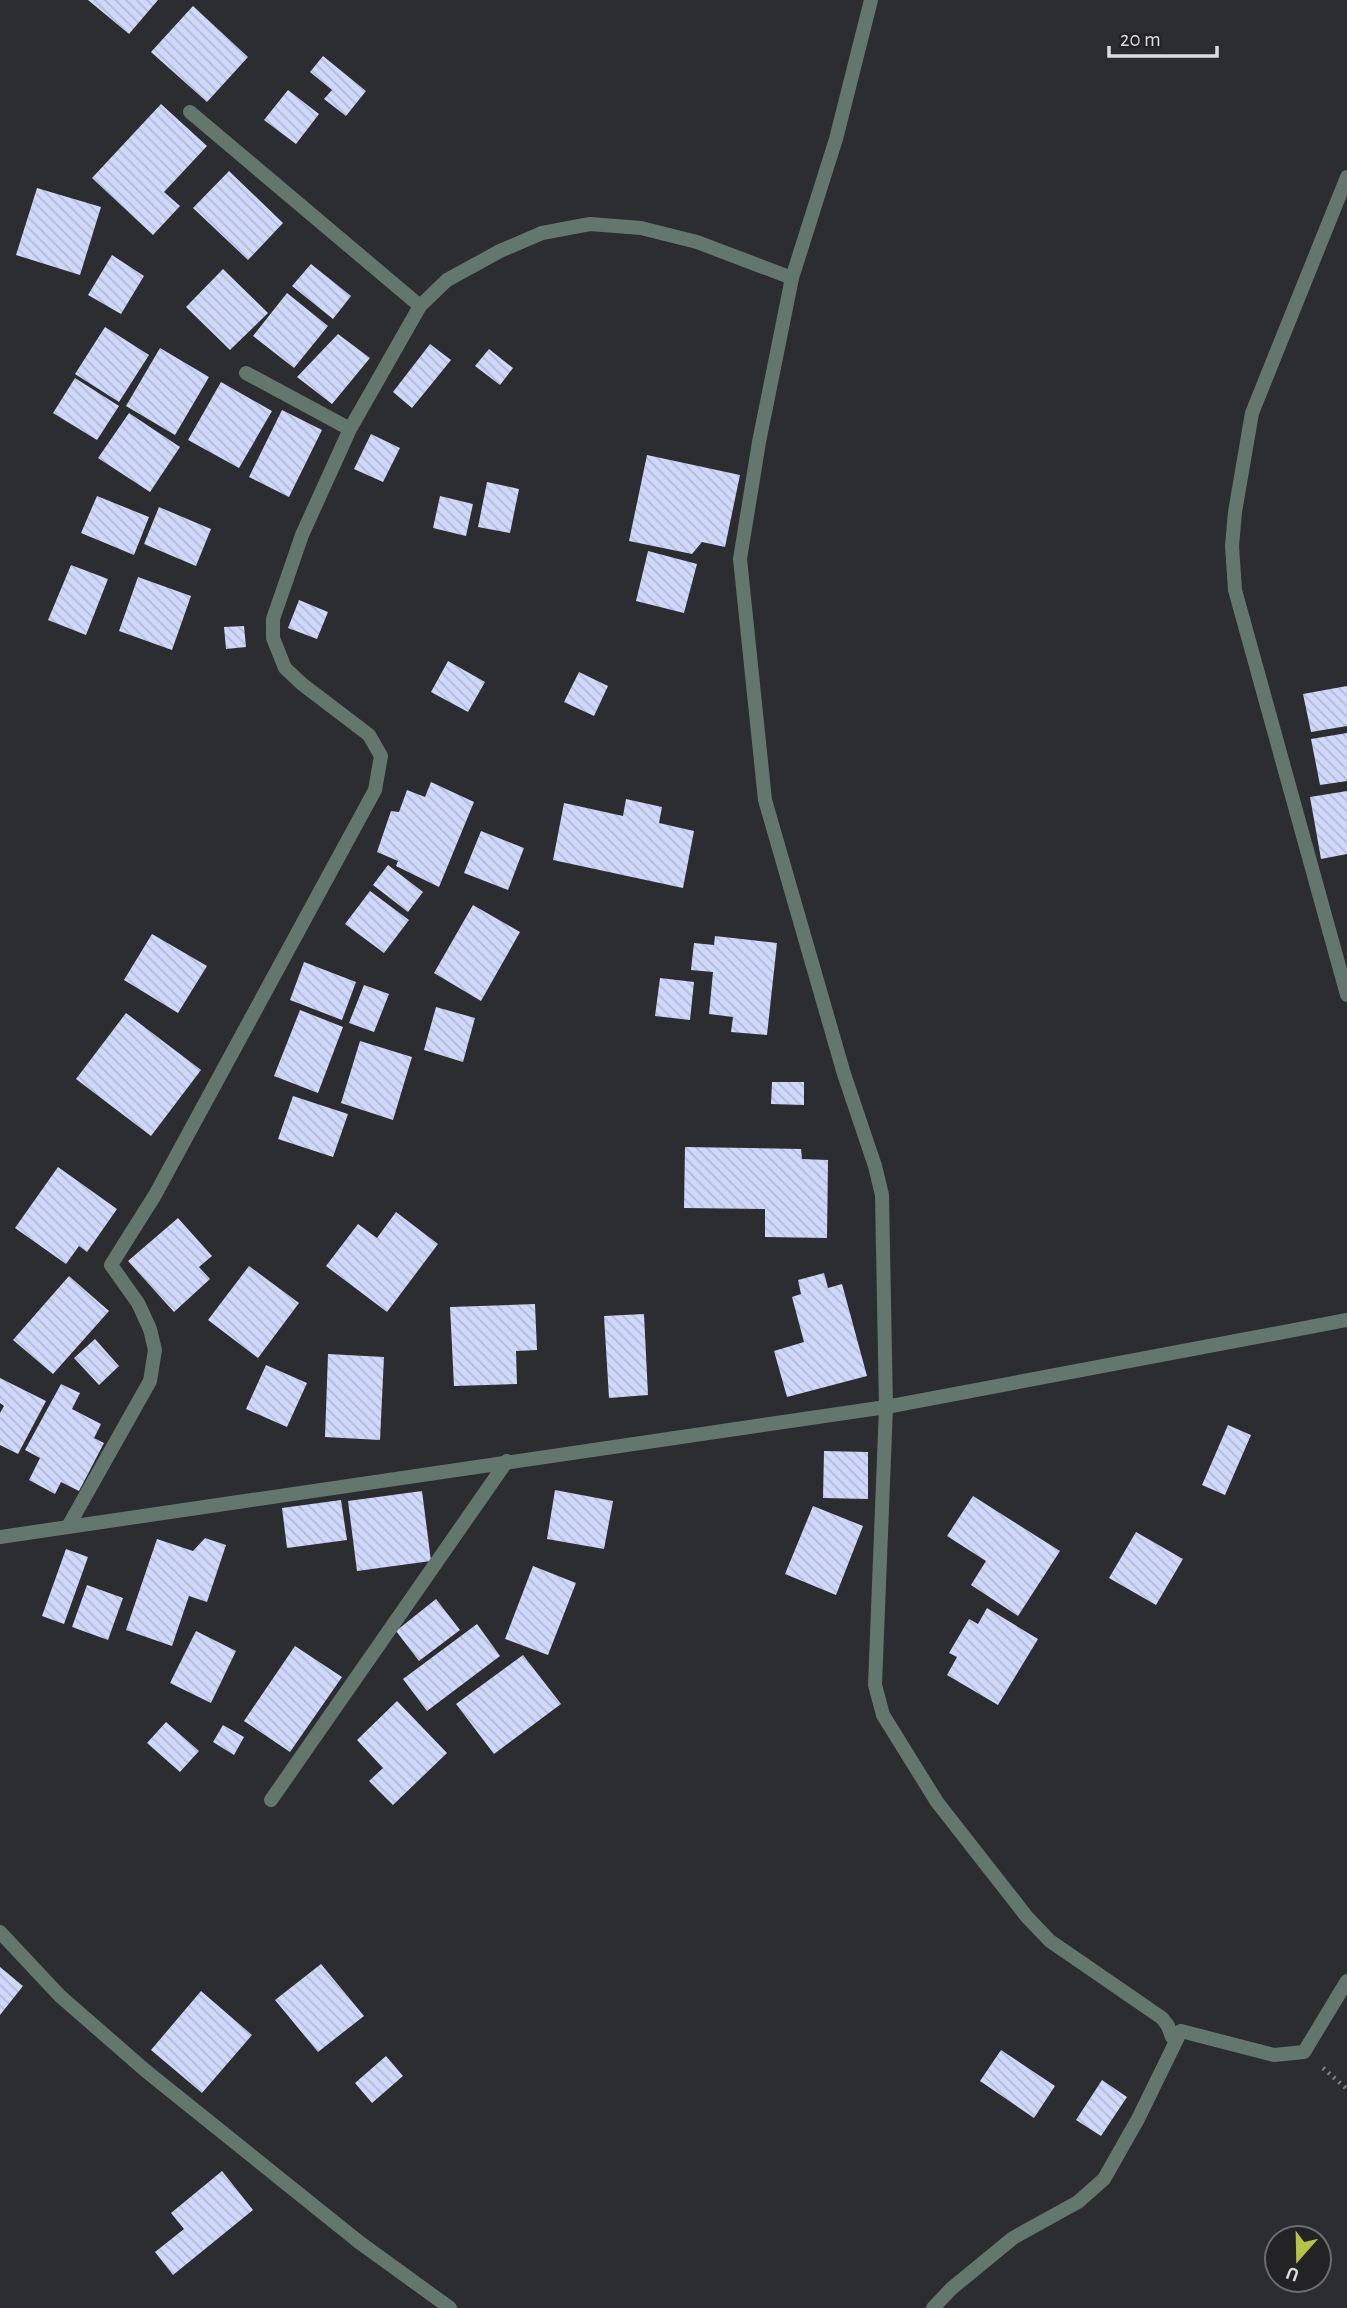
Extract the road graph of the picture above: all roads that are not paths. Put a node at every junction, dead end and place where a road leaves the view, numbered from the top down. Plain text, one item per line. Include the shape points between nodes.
1 (871, 0) edge
2 (190, 112) dead end
3 (1347, 177) edge
4 (792, 278) junction
5 (420, 306) junction
6 (246, 373) dead end
7 (350, 429) junction
8 (1347, 995) edge
9 (1347, 1320) edge
10 (886, 1407) junction
11 (507, 1461) junction
12 (69, 1525) junction
13 (0, 1537) edge
14 (271, 1800) dead end
15 (0, 1932) edge
16 (1347, 1981) edge
17 (1181, 2031) junction
18 (450, 2308) edge
19 (933, 2308) edge

1 - 4 street via 836,139
2 - 5 street
3 - 8 street via 1252,413 1234,512 1233,546 1235,590
4 - 5 street via 697,242 641,228 590,224 542,233 500,251 447,280
4 - 10 street via 740,559 765,800 882,1195
5 - 7 street
6 - 7 street
7 - 12 street via 303,535 273,619 273,638 285,668 369,735 380,756 375,790 155,1195 111,1265 150,1329 155,1350 150,1381
9 - 10 street
10 - 11 street
10 - 17 street via 875,1685 883,1715 937,1802 1027,1917 1050,1941 1162,2018 1172,2037
11 - 12 street
11 - 14 street
12 - 13 street
15 - 18 street via 60,1996 146,2071 359,2242
16 - 17 street via 1304,2052 1274,2054
17 - 19 street via 1104,2179 1078,2203 1013,2238

